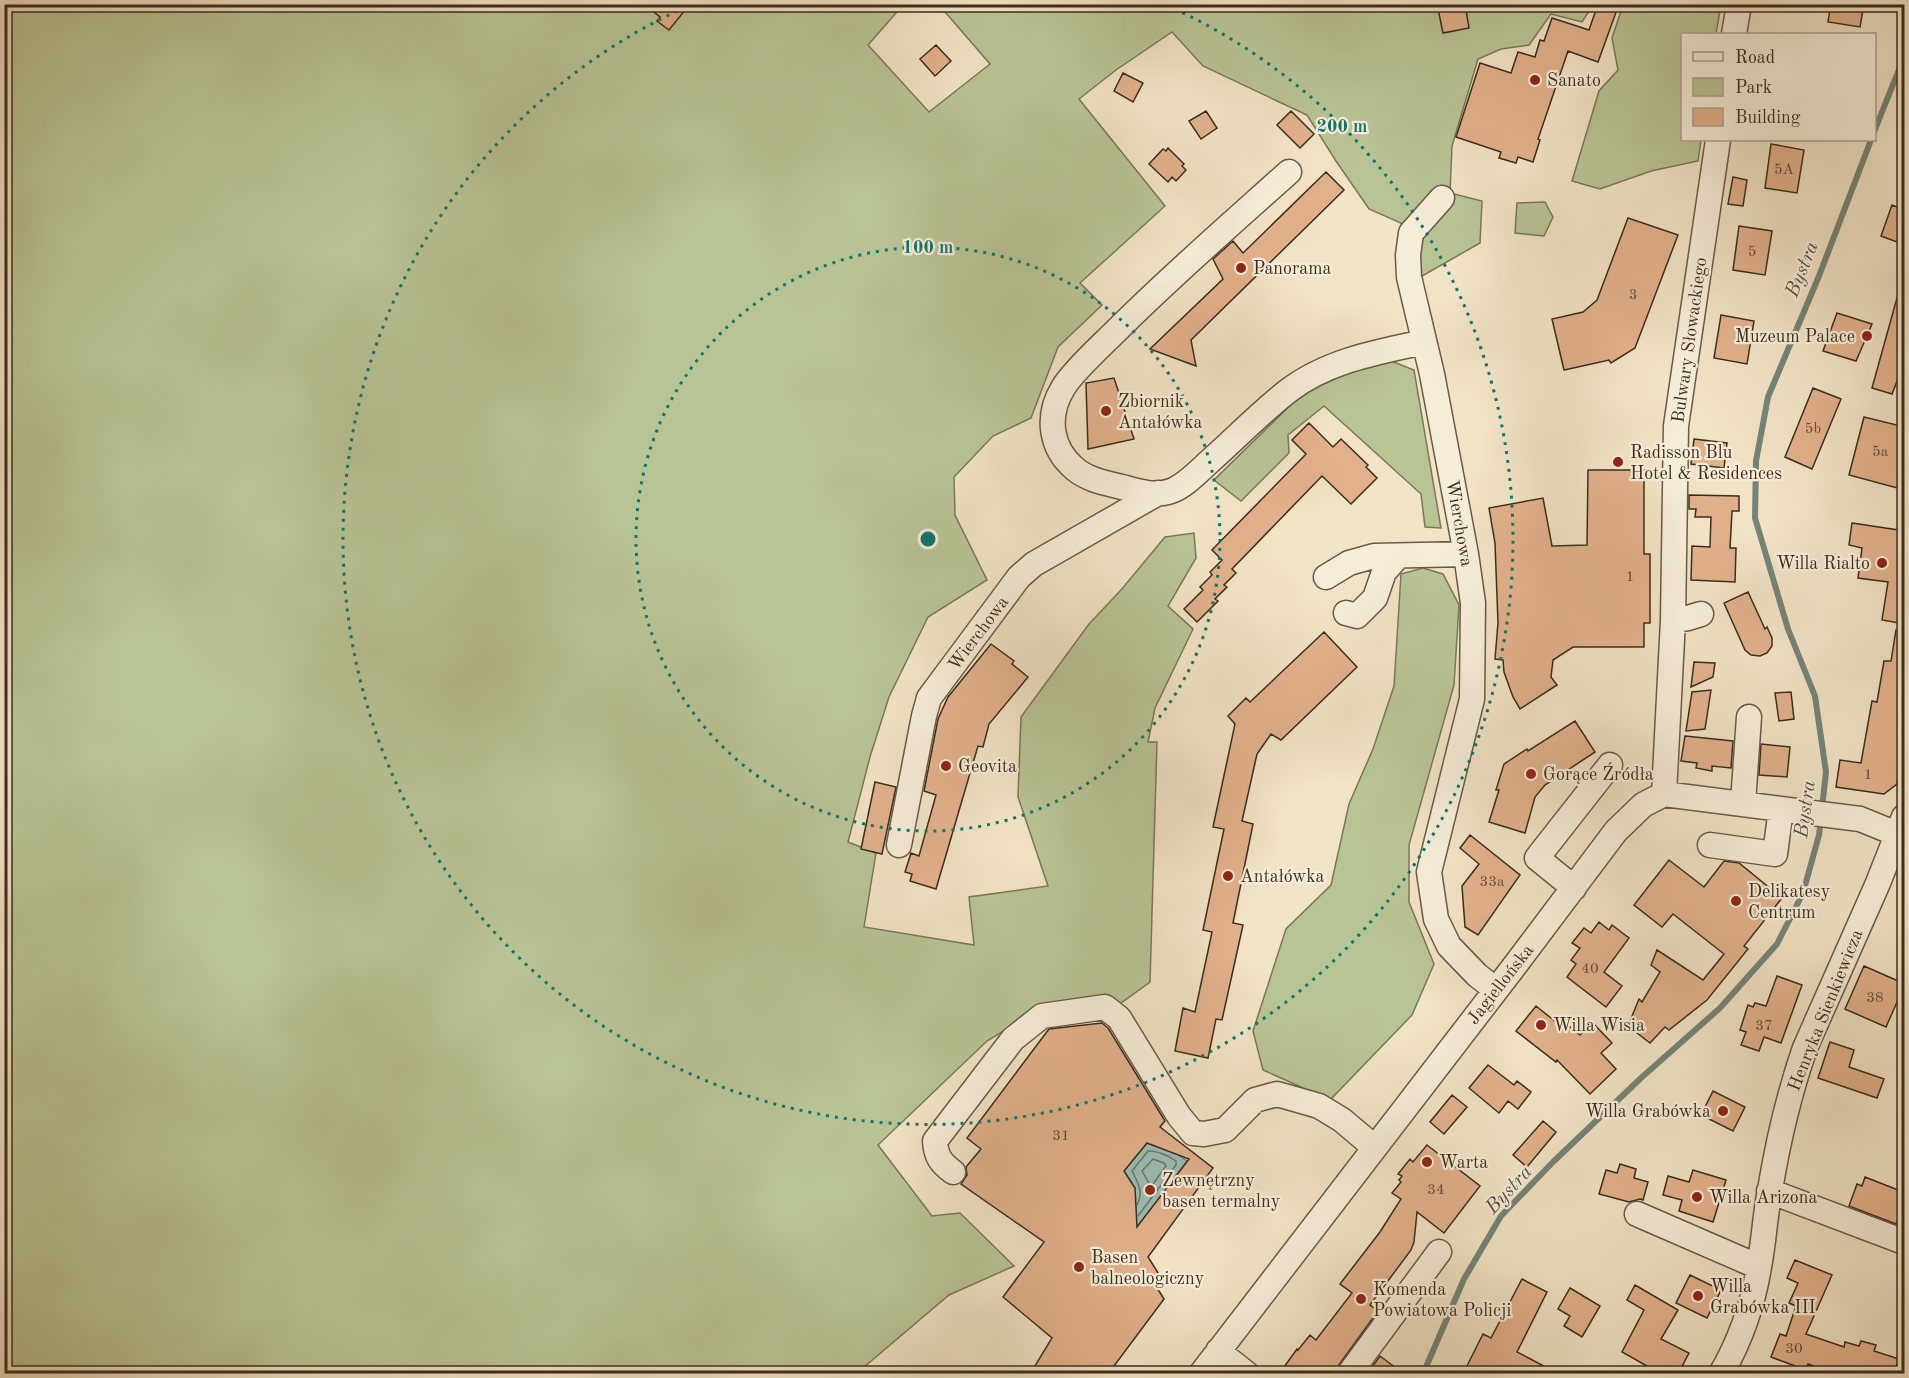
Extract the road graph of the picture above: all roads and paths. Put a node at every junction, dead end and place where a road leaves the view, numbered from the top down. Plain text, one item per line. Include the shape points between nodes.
1 (1739, 4) edge
2 (1734, 33) edge
3 (1718, 141) edge
4 (1289, 172) dead end
5 (1442, 198) dead end
6 (1424, 342) junction
7 (1158, 493) junction
8 (1466, 554) junction
9 (1398, 556) junction
10 (1326, 577) dead end
11 (1346, 613) dead end
12 (1701, 614) dead end
13 (1673, 620) junction
14 (1749, 717) dead end
15 (1610, 765) dead end
16 (1664, 794) junction
17 (1743, 803) junction
18 (1786, 809) junction
19 (1902, 831) edge
20 (899, 845) dead end
21 (1710, 845) dead end
22 (1574, 888) junction
23 (1496, 990) junction
24 (1374, 1147) junction
25 (953, 1172) dead end
26 (1769, 1191) junction
27 (1637, 1214) dead end
28 (1905, 1242) edge
29 (1439, 1252) dead end
30 (1759, 1267) junction
31 (1218, 1351) junction
32 (1201, 1374) edge
33 (1247, 1374) edge
34 (1349, 1374) edge
35 (1721, 1374) edge

1 - 2 street
3 - 13 street, Bulwary Słowackiego via 1676,426
4 - 7 street, Wierchowa via 1138,309 1064,386 1054,405 1054,438 1062,455 1076,470 1096,480 1143,493
5 - 6 street via 1411,233 1408,255
6 - 7 street, Wierchowa via 1371,354 1316,373 1288,391 1194,476 1172,491
6 - 8 street, Wierchowa
7 - 20 street, Wierchowa via 1034,564 1019,577 929,698
8 - 9 street
8 - 23 street, Wierchowa via 1473,603 1472,699 1429,872 1436,920 1449,946
9 - 10 street via 1374,556 1349,563
9 - 11 street via 1384,572 1365,609 1357,616
12 - 13 street
13 - 16 street, Bulwary Słowackiego
14 - 17 street
15 - 22 street via 1537,858
16 - 17 street
16 - 22 street, Jagiellońska via 1643,805 1616,831
17 - 18 street
18 - 19 street via 1860,819
18 - 21 street via 1775,854
19 - 26 street, Henryka Sienkiewicza via 1803,1056 1789,1097
22 - 23 street, Jagiellońska
23 - 24 street, Jagiellońska
24 - 25 street via 1319,1106 1276,1094 1254,1100 1226,1130 1214,1134 1193,1132 1179,1116 1119,1017 1105,1007 1042,1016 1013,1039 935,1141 941,1163
24 - 31 street, Jagiellońska
26 - 28 street
26 - 30 street, Henryka Sienkiewicza
27 - 30 street
29 - 34 street
30 - 35 street, Henryka Sienkiewicza via 1751,1304
31 - 32 street, Jagiellońska
31 - 33 street

